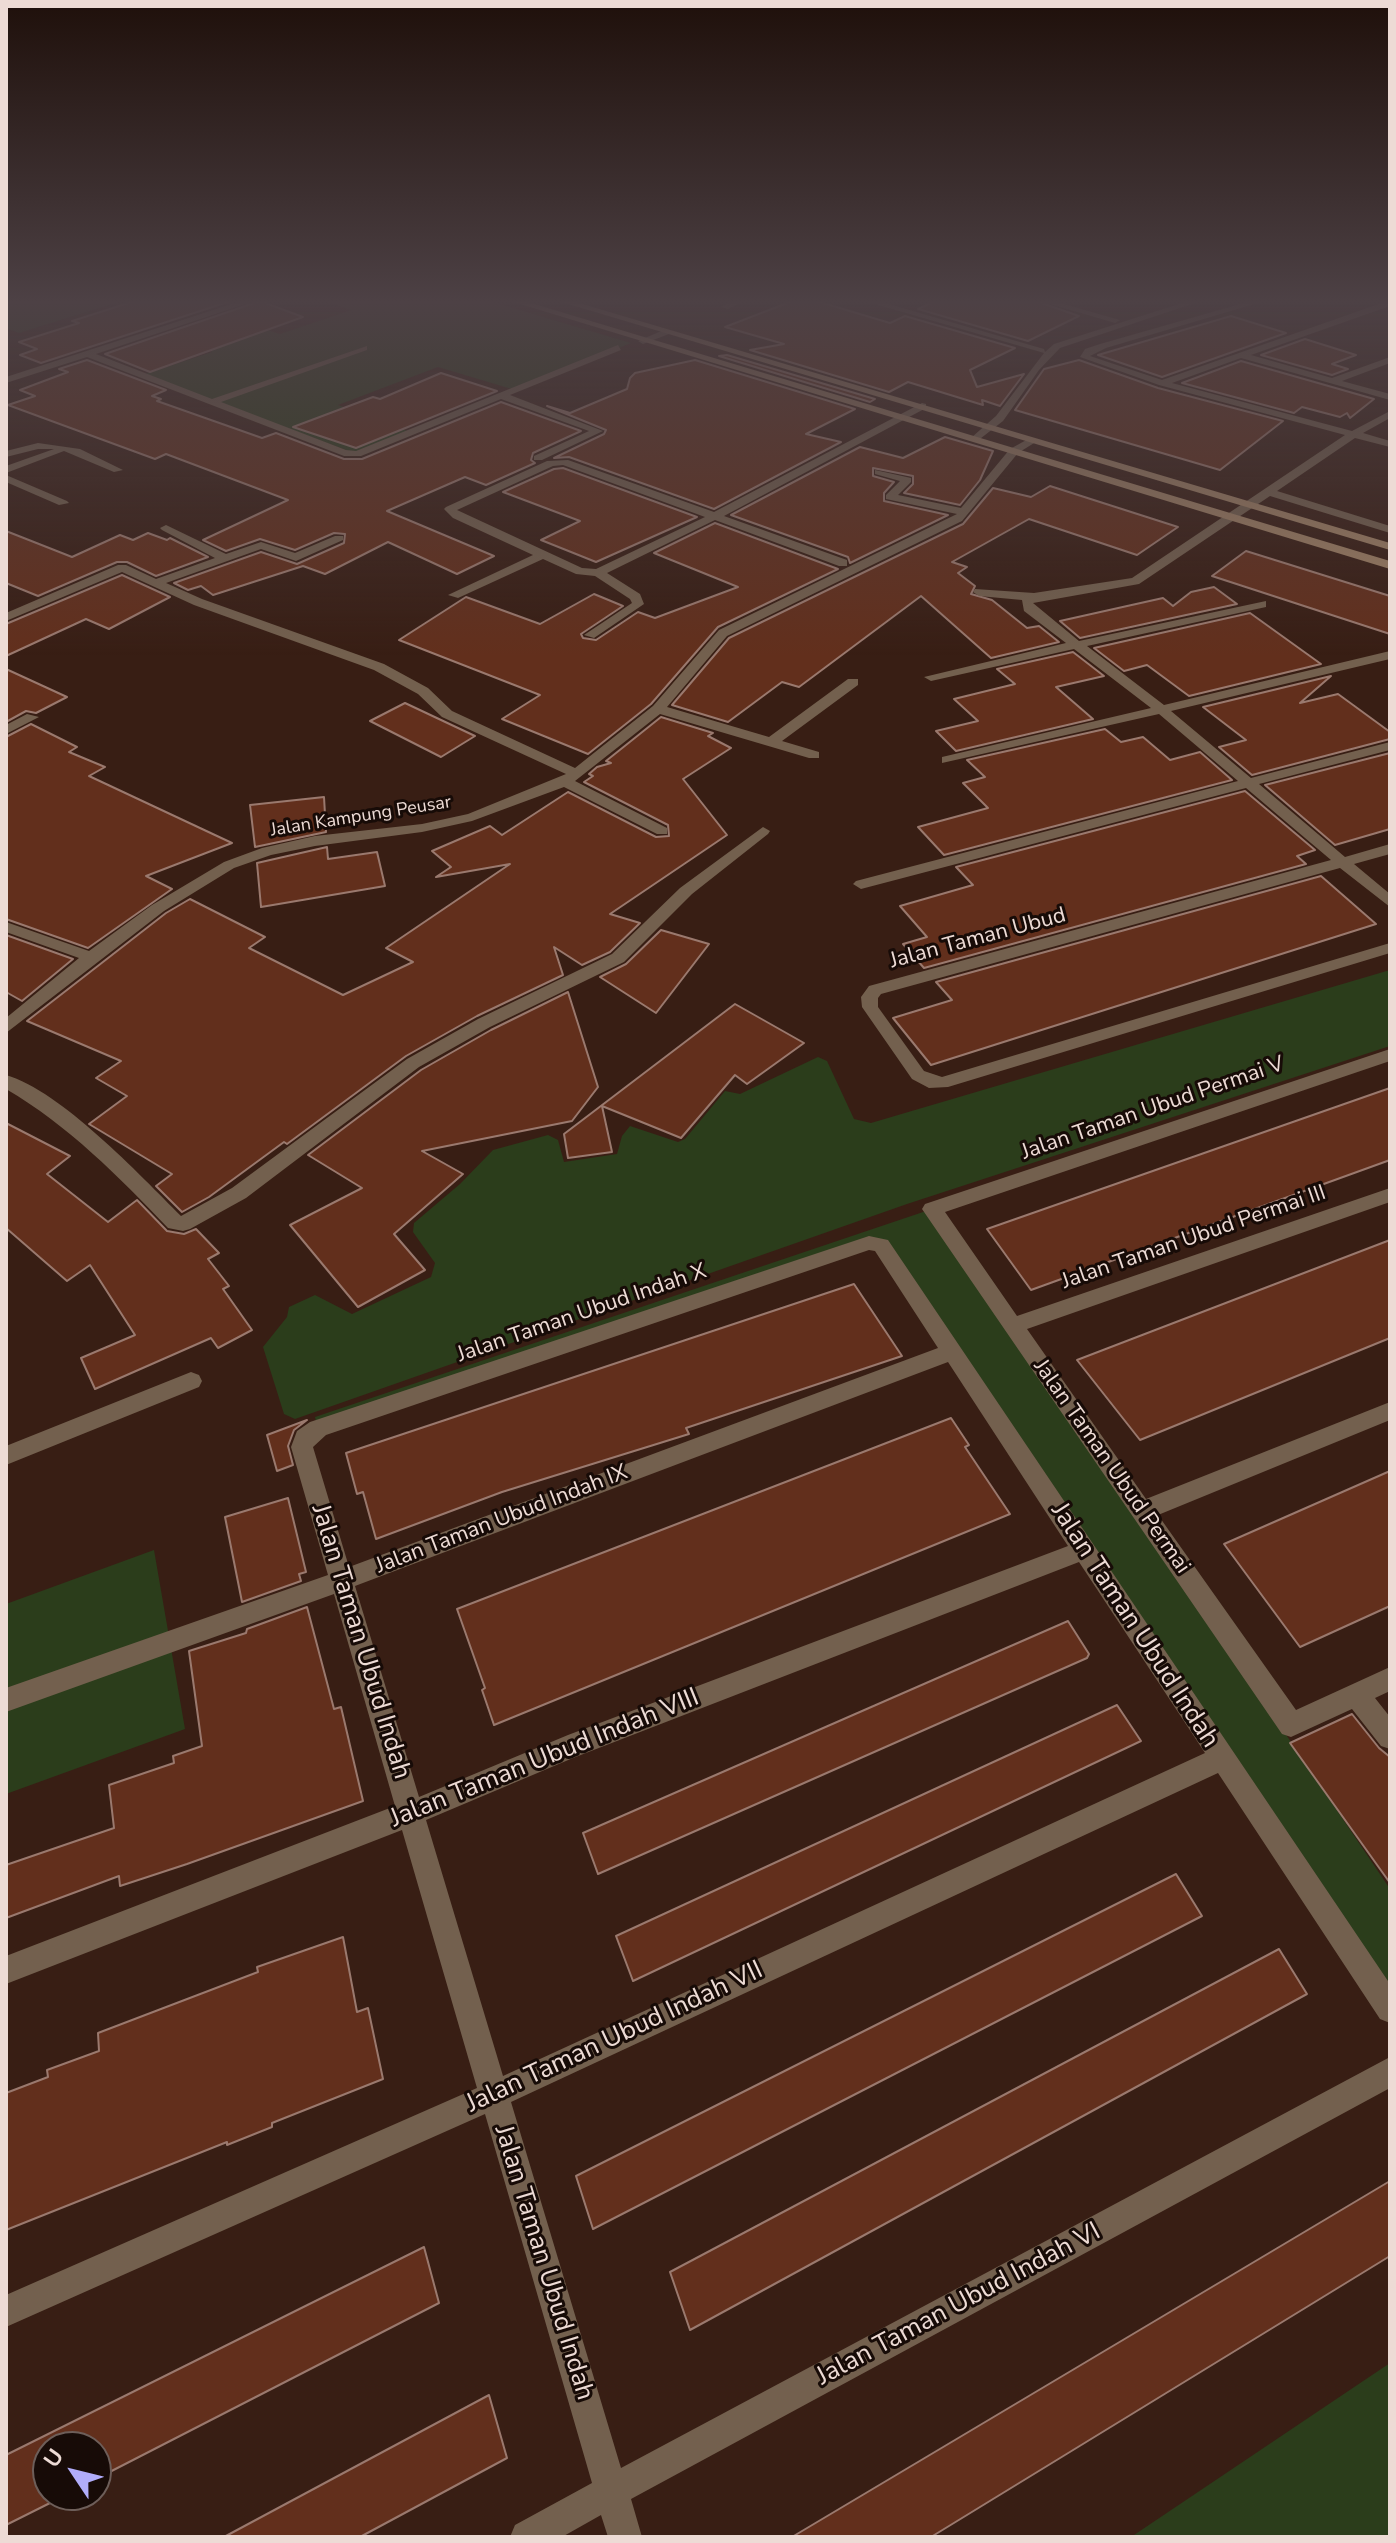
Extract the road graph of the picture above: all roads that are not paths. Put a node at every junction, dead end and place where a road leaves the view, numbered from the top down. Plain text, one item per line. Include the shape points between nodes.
1 (255, 419) edge
2 (446, 419) edge
3 (565, 419) edge
4 (898, 419) edge
5 (901, 419) edge
6 (963, 419) edge
7 (1001, 419) edge
8 (1296, 419) edge
9 (1382, 419) edge
10 (994, 428) junction
11 (1354, 434) junction
12 (976, 439) junction
13 (1034, 440) junction
14 (1390, 444) edge
15 (70, 446) junction
16 (1014, 451) junction
17 (6, 454) edge
18 (6, 470) edge
19 (118, 470) dead end
20 (879, 472) dead end
21 (6, 478) edge
22 (1267, 492) junction
23 (457, 493) dead end
24 (63, 503) dead end
25 (1250, 504) junction
26 (966, 512) junction
27 (717, 515) junction
28 (1231, 518) junction
29 (166, 528) dead end
30 (1390, 530) edge
31 (339, 538) dead end
32 (1390, 547) edge
33 (542, 555) junction
34 (225, 558) junction
35 (843, 563) dead end
36 (1390, 565) edge
37 (598, 573) junction
38 (156, 583) junction
39 (979, 592) dead end
40 (454, 595) dead end
41 (1034, 597) junction
42 (1262, 604) dead end
43 (6, 617) edge
44 (590, 635) dead end
45 (1076, 645) junction
46 (1390, 655) edge
47 (931, 677) dead end
48 (853, 682) dead end
49 (658, 709) junction
50 (1161, 709) junction
51 (32, 717) dead end
52 (6, 730) edge
53 (772, 742) junction
54 (1390, 746) edge
55 (814, 755) dead end
56 (947, 760) dead end
57 (571, 778) junction
58 (1250, 783) junction
59 (662, 831) dead end
60 (763, 831) dead end
61 (1390, 849) edge
62 (1345, 862) junction
63 (861, 884) dead end
64 (1390, 902) edge
65 (6, 927) edge
66 (1390, 948) edge
67 (91, 957) junction
68 (6, 1027) edge
69 (1390, 1055) edge
70 (6, 1081) edge
71 (1390, 1195) edge
72 (932, 1209) joint
73 (877, 1244) joint
74 (1014, 1325) junction
75 (951, 1352) junction
76 (191, 1381) dead end
77 (1390, 1411) edge
78 (305, 1437) joint
79 (6, 1456) edge
80 (1141, 1511) junction
81 (1084, 1550) junction
82 (343, 1580) junction
83 (1390, 1679) edge
84 (1356, 1694) junction
85 (6, 1700) edge
86 (1390, 1737) edge
87 (1221, 1758) junction
88 (411, 1813) junction
89 (6, 1970) edge
90 (1390, 2009) edge
91 (1390, 2072) edge
92 (492, 2096) junction
93 (6, 2311) edge
94 (612, 2493) junction
95 (527, 2537) edge
96 (625, 2537) edge

1 - 2 street via 357,454
3 - 23 street via 598,431
4 - 27 street
5 - 12 street
6 - 10 street
7 - 10 street
8 - 11 street
9 - 11 street
10 - 12 street
10 - 13 street
11 - 14 street
11 - 22 street
12 - 16 street
13 - 16 street, Jalan Kampung Peusar
13 - 25 street
15 - 17 street via 39,445
15 - 18 street
15 - 19 street
16 - 26 street, Jalan Kampung Peusar
16 - 28 street
20 - 26 street via 907,480 890,497
21 - 24 street
22 - 25 street
22 - 30 street
25 - 28 street
25 - 32 street
26 - 49 street, Jalan Kampung Peusar via 733,626
27 - 33 street via 557,462 450,509
27 - 35 street
27 - 37 street
28 - 36 street
28 - 41 street via 1135,581
29 - 34 street
31 - 34 street via 296,557 261,545
33 - 37 street
33 - 40 street
34 - 38 street
37 - 44 street via 636,597 638,604
38 - 43 street via 122,568
38 - 57 street via 379,667 423,691 447,714
39 - 41 street
41 - 45 street via 1026,602 1028,608
42 - 45 street
45 - 47 street
45 - 50 street
46 - 50 street
48 - 53 street
49 - 53 street
49 - 57 street, Jalan Kampung Peusar
50 - 56 street
50 - 58 street
51 - 52 street
53 - 55 street
54 - 58 street
57 - 59 street
57 - 67 street, Jalan Kampung Peusar via 472,817 315,841 229,865
58 - 62 street
58 - 63 street
60 - 70 street via 686,891 618,958 413,1063 239,1193 183,1224 175,1223 83,1131
61 - 62 street, Jalan Taman Ubud
62 - 64 street
62 - 66 street, Jalan Taman Ubud via 875,990 870,1007 918,1075 942,1083
65 - 67 street
67 - 68 street, Jalan Kampung Peusar
69 - 72 street, Jalan Taman Ubud Permai V
71 - 74 street, Jalan Taman Ubud Permai III
72 - 74 street, Jalan Taman Ubud Permai
73 - 75 street, Jalan Taman Ubud Indah
73 - 78 street, Jalan Taman Ubud Indah X via 318,1428
74 - 80 street, Jalan Taman Ubud Permai
75 - 81 street, Jalan Taman Ubud Indah
75 - 82 street, Jalan Taman Ubud Indah IX
76 - 79 street
77 - 80 street
78 - 82 street, Jalan Taman Ubud Indah via 302,1447
80 - 84 street, Jalan Taman Ubud Permai via 1291,1725
81 - 87 street, Jalan Taman Ubud Indah
81 - 88 street, Jalan Taman Ubud Indah VIII via 568,1747
82 - 85 street, Jalan Taman Ubud Indah IX
82 - 88 street, Jalan Taman Ubud Indah
83 - 84 street
84 - 86 street
87 - 90 street, Jalan Taman Ubud Indah
87 - 92 street, Jalan Taman Ubud Indah VII
88 - 89 street, Jalan Taman Ubud Indah VIII
88 - 92 street, Jalan Taman Ubud Indah
91 - 94 street, Jalan Taman Ubud Indah VI
92 - 93 street, Jalan Taman Ubud Indah VII
92 - 94 street, Jalan Taman Ubud Indah
94 - 95 street, Jalan Taman Ubud Indah VI
94 - 96 street, Jalan Taman Ubud Indah

